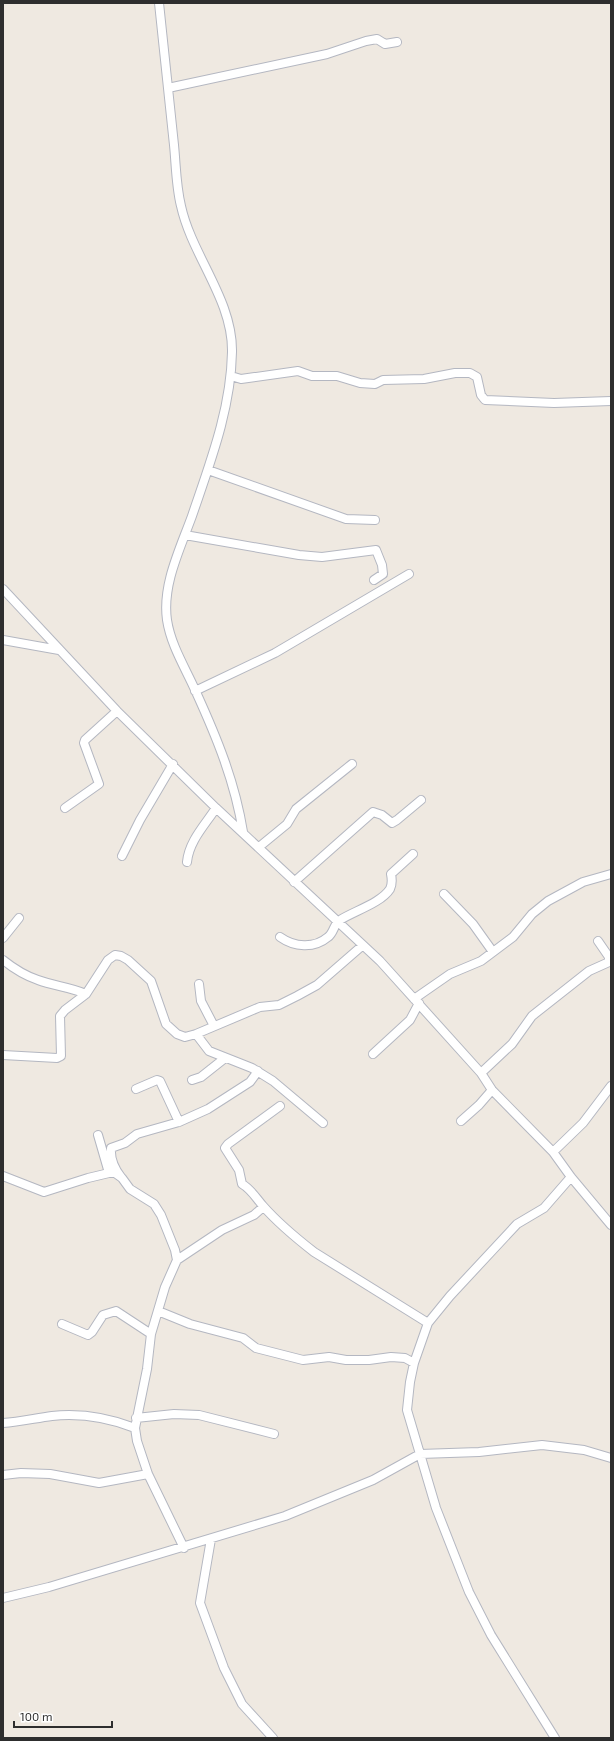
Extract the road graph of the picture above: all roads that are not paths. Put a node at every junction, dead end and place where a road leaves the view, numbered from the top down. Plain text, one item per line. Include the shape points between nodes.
1 (159, 3) edge
2 (397, 42) dead end
3 (168, 88) junction
4 (231, 376) junction
5 (611, 401) edge
6 (208, 470) junction
7 (374, 520) dead end
8 (185, 535) junction
9 (409, 574) dead end
10 (374, 580) dead end
11 (3, 589) edge
12 (3, 640) edge
13 (59, 650) junction
14 (195, 690) junction
15 (117, 711) junction
16 (173, 764) junction
17 (352, 764) dead end
18 (421, 800) dead end
19 (65, 808) dead end
20 (216, 808) junction
21 (243, 832) junction
22 (259, 847) junction
23 (413, 854) dead end
24 (122, 856) dead end
25 (187, 862) dead end
26 (611, 874) edge
27 (294, 882) junction
28 (444, 894) dead end
29 (19, 918) dead end
30 (338, 921) junction
31 (280, 937) dead end
32 (3, 938) edge
33 (598, 941) dead end
34 (363, 946) junction
35 (493, 952) junction
36 (3, 960) edge
37 (198, 984) dead end
38 (86, 994) junction
39 (416, 1001) junction
40 (214, 1026) junction
41 (196, 1034) junction
42 (372, 1054) dead end
43 (3, 1055) edge
44 (225, 1058) junction
45 (258, 1071) junction
46 (481, 1073) junction
47 (192, 1080) dead end
48 (611, 1086) edge
49 (136, 1089) dead end
50 (492, 1090) junction
51 (280, 1106) dead end
52 (461, 1121) dead end
53 (179, 1122) junction
54 (323, 1123) dead end
55 (98, 1136) dead end
56 (553, 1152) junction
57 (109, 1173) junction
58 (3, 1176) edge
59 (571, 1177) junction
60 (122, 1178) junction
61 (263, 1207) junction
62 (611, 1225) edge
63 (176, 1260) junction
64 (158, 1311) junction
65 (428, 1323) junction
66 (62, 1324) dead end
67 (151, 1334) junction
68 (414, 1363) junction
69 (136, 1418) junction
70 (3, 1423) edge
71 (135, 1428) junction
72 (274, 1434) dead end
73 (420, 1454) junction
74 (611, 1458) edge
75 (148, 1474) junction
76 (3, 1475) edge
77 (211, 1539) junction
78 (184, 1548) junction
79 (3, 1598) edge
80 (273, 1738) edge
81 (555, 1738) edge

1 - 3 street
2 - 3 street via 385,44 377,39 366,41 327,54
3 - 4 street via 181,208 230,331
4 - 5 street via 241,379 298,372 312,376 337,376 360,383 375,384 383,380 424,379 470,373 477,377 481,395 485,400 554,403
4 - 6 street via 227,402
6 - 7 street via 346,519
6 - 8 street
8 - 10 street via 315,556 376,550 382,565 382,574
8 - 14 street via 167,593 167,620 172,642
9 - 14 street via 275,653
11 - 13 street
12 - 13 street
13 - 15 street
14 - 21 street via 226,761 238,801
15 - 16 street
15 - 19 street via 84,743 99,784
16 - 20 street
16 - 24 street
17 - 22 street via 296,809 287,824
18 - 27 street via 392,823 373,812
20 - 21 street
20 - 25 street via 194,839
21 - 22 street
22 - 27 street
23 - 30 street via 391,874 390,890
26 - 35 street via 583,882 548,901 532,914 513,937
27 - 30 street
28 - 35 street via 473,924
29 - 32 street
30 - 31 street via 329,937 313,944 291,944
30 - 34 street
33 - 46 street via 609,957 609,962 590,971 532,1016 512,1044
34 - 39 street
34 - 40 street via 317,985 297,996 279,1005 260,1007
35 - 39 street via 481,961 450,974
36 - 38 street via 38,980 64,985
37 - 40 street via 201,1001
38 - 41 street via 108,960 115,955 121,956 151,981 166,1024 177,1034 185,1037
38 - 43 street via 60,1016 61,1056 56,1058
39 - 42 street via 410,1020
39 - 46 street
40 - 41 street
41 - 44 street via 209,1051
44 - 45 street
44 - 47 street
45 - 53 street via 250,1082 236,1093
45 - 54 street via 273,1080
46 - 50 street
48 - 56 street via 583,1123
49 - 53 street via 160,1081
50 - 52 street
50 - 56 street
51 - 61 street via 226,1148 239,1170 242,1184 248,1187
53 - 60 street via 137,1134 125,1143 111,1148 114,1168
55 - 57 street
56 - 59 street
57 - 58 street via 44,1192
57 - 60 street
59 - 62 street
59 - 65 street via 544,1208 518,1224
60 - 63 street via 130,1189 154,1204 175,1250
61 - 63 street via 254,1215 222,1230
61 - 65 street via 296,1239 314,1252
63 - 64 street
64 - 67 street
64 - 68 street via 190,1324 243,1338 256,1348 303,1360 329,1357 369,1360 391,1357 405,1358
65 - 68 street
66 - 67 street via 88,1336 103,1315 116,1311
67 - 69 street via 147,1369
68 - 73 street via 406,1410
69 - 71 street
69 - 72 street via 174,1414 198,1415
70 - 71 street via 53,1416 80,1417 110,1419
71 - 75 street
73 - 74 street via 542,1446 584,1450
73 - 77 street via 373,1480 284,1516
73 - 81 street via 436,1508 469,1592 491,1635
75 - 76 street via 100,1483 50,1474
75 - 78 street
77 - 78 street
77 - 80 street via 200,1603 224,1668 242,1704
78 - 79 street

